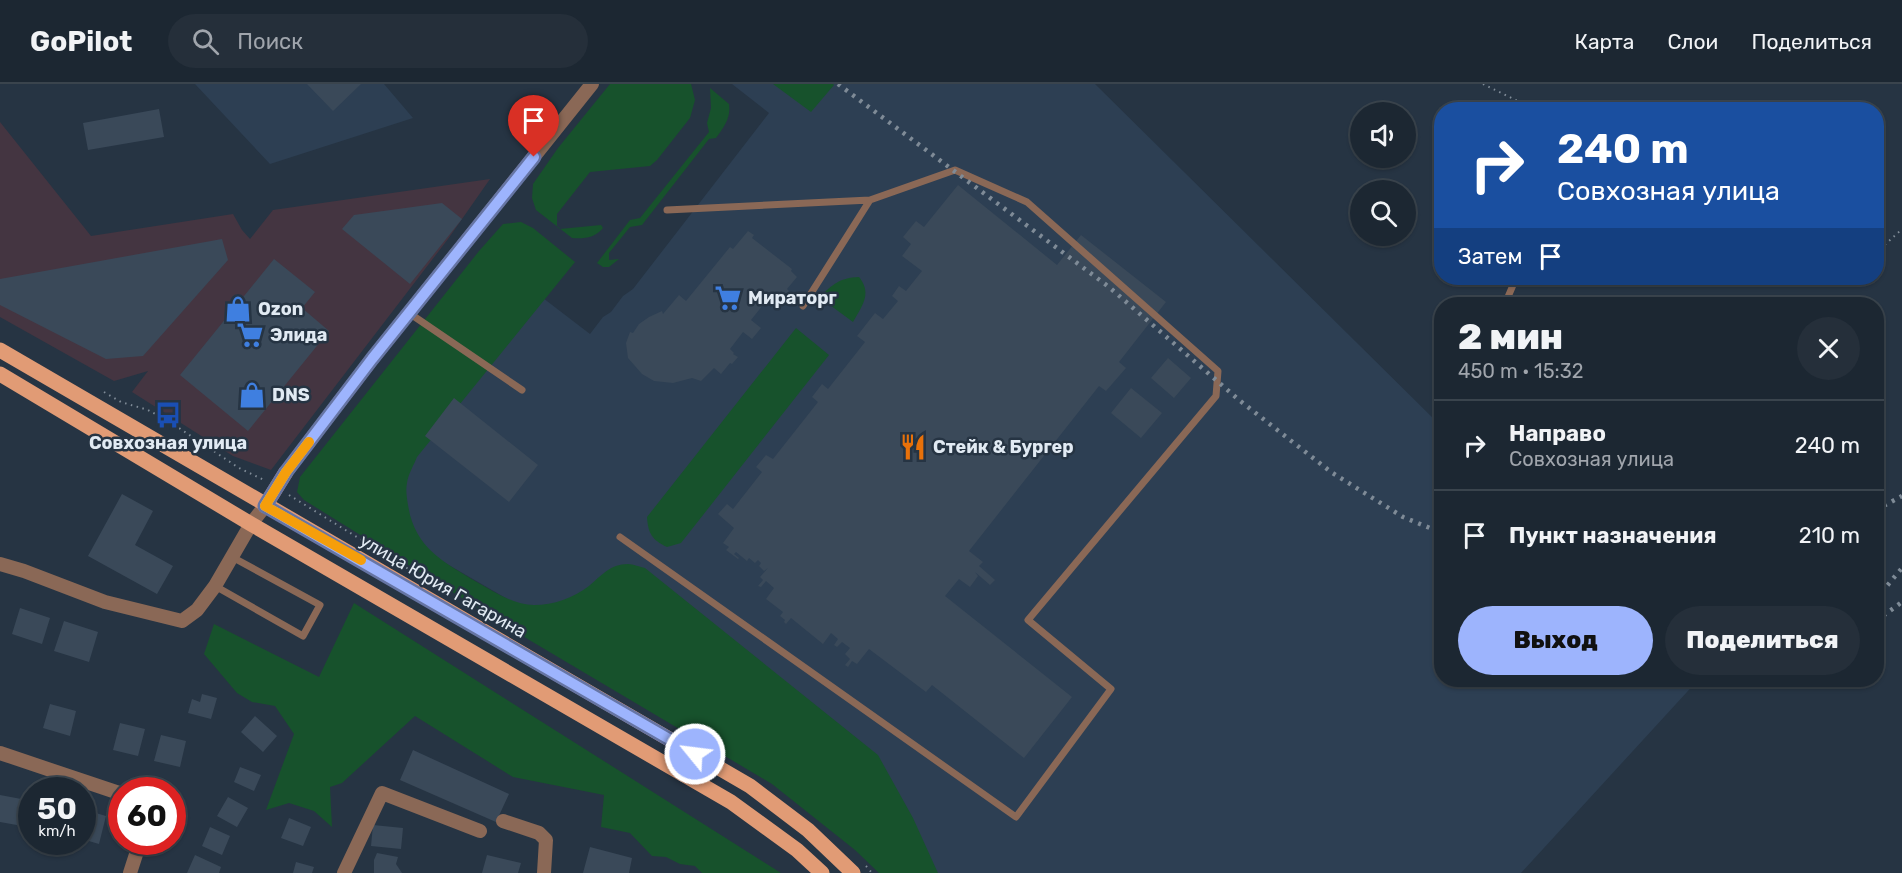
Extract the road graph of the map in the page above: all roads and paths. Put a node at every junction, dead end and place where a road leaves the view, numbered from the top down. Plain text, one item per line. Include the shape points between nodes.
1 (592, 84) edge
2 (1483, 84) edge
3 (1520, 102) edge
4 (870, 201) junction
5 (667, 210) dead end
6 (1902, 229) edge
7 (1884, 246) edge
8 (803, 306) dead end
9 (408, 313) junction
10 (0, 350) edge
11 (0, 374) edge
12 (101, 390) dead end
13 (522, 390) dead end
14 (286, 472) joint
15 (276, 488) junction
16 (265, 506) junction
17 (310, 507) dead end
18 (251, 524) junction
19 (620, 537) dead end
20 (231, 557) junction
21 (0, 564) edge
22 (215, 586) junction
23 (0, 753) edge
24 (108, 789) edge
25 (503, 821) dead end
26 (480, 831) dead end
27 (136, 855) edge
28 (130, 873) edge
29 (344, 873) edge
30 (544, 873) edge
31 (822, 873) edge
32 (853, 873) edge

1 - 9 street
2 - 3 path
4 - 5 lane
4 - 8 lane
4 - 19 lane via 955,170 1027,202 1218,371 1216,396 1028,620 1111,689 1016,817
6 - 7 path
9 - 13 lane
9 - 14 street
10 - 16 main road, улица Юрия Гагарина
11 - 18 main road
12 - 15 path via 121,402 148,410
14 - 15 street
15 - 16 street
15 - 17 path
16 - 18 street
16 - 32 main road, улица Юрия Гагарина via 750,786 808,830
18 - 20 street
18 - 31 main road via 731,802 798,850
20 - 22 street
20 - 22 lane via 320,605 303,636
21 - 22 street via 105,602 182,621 197,610
23 - 24 street
25 - 30 street via 539,833 546,840
26 - 29 street via 382,793
27 - 28 street

